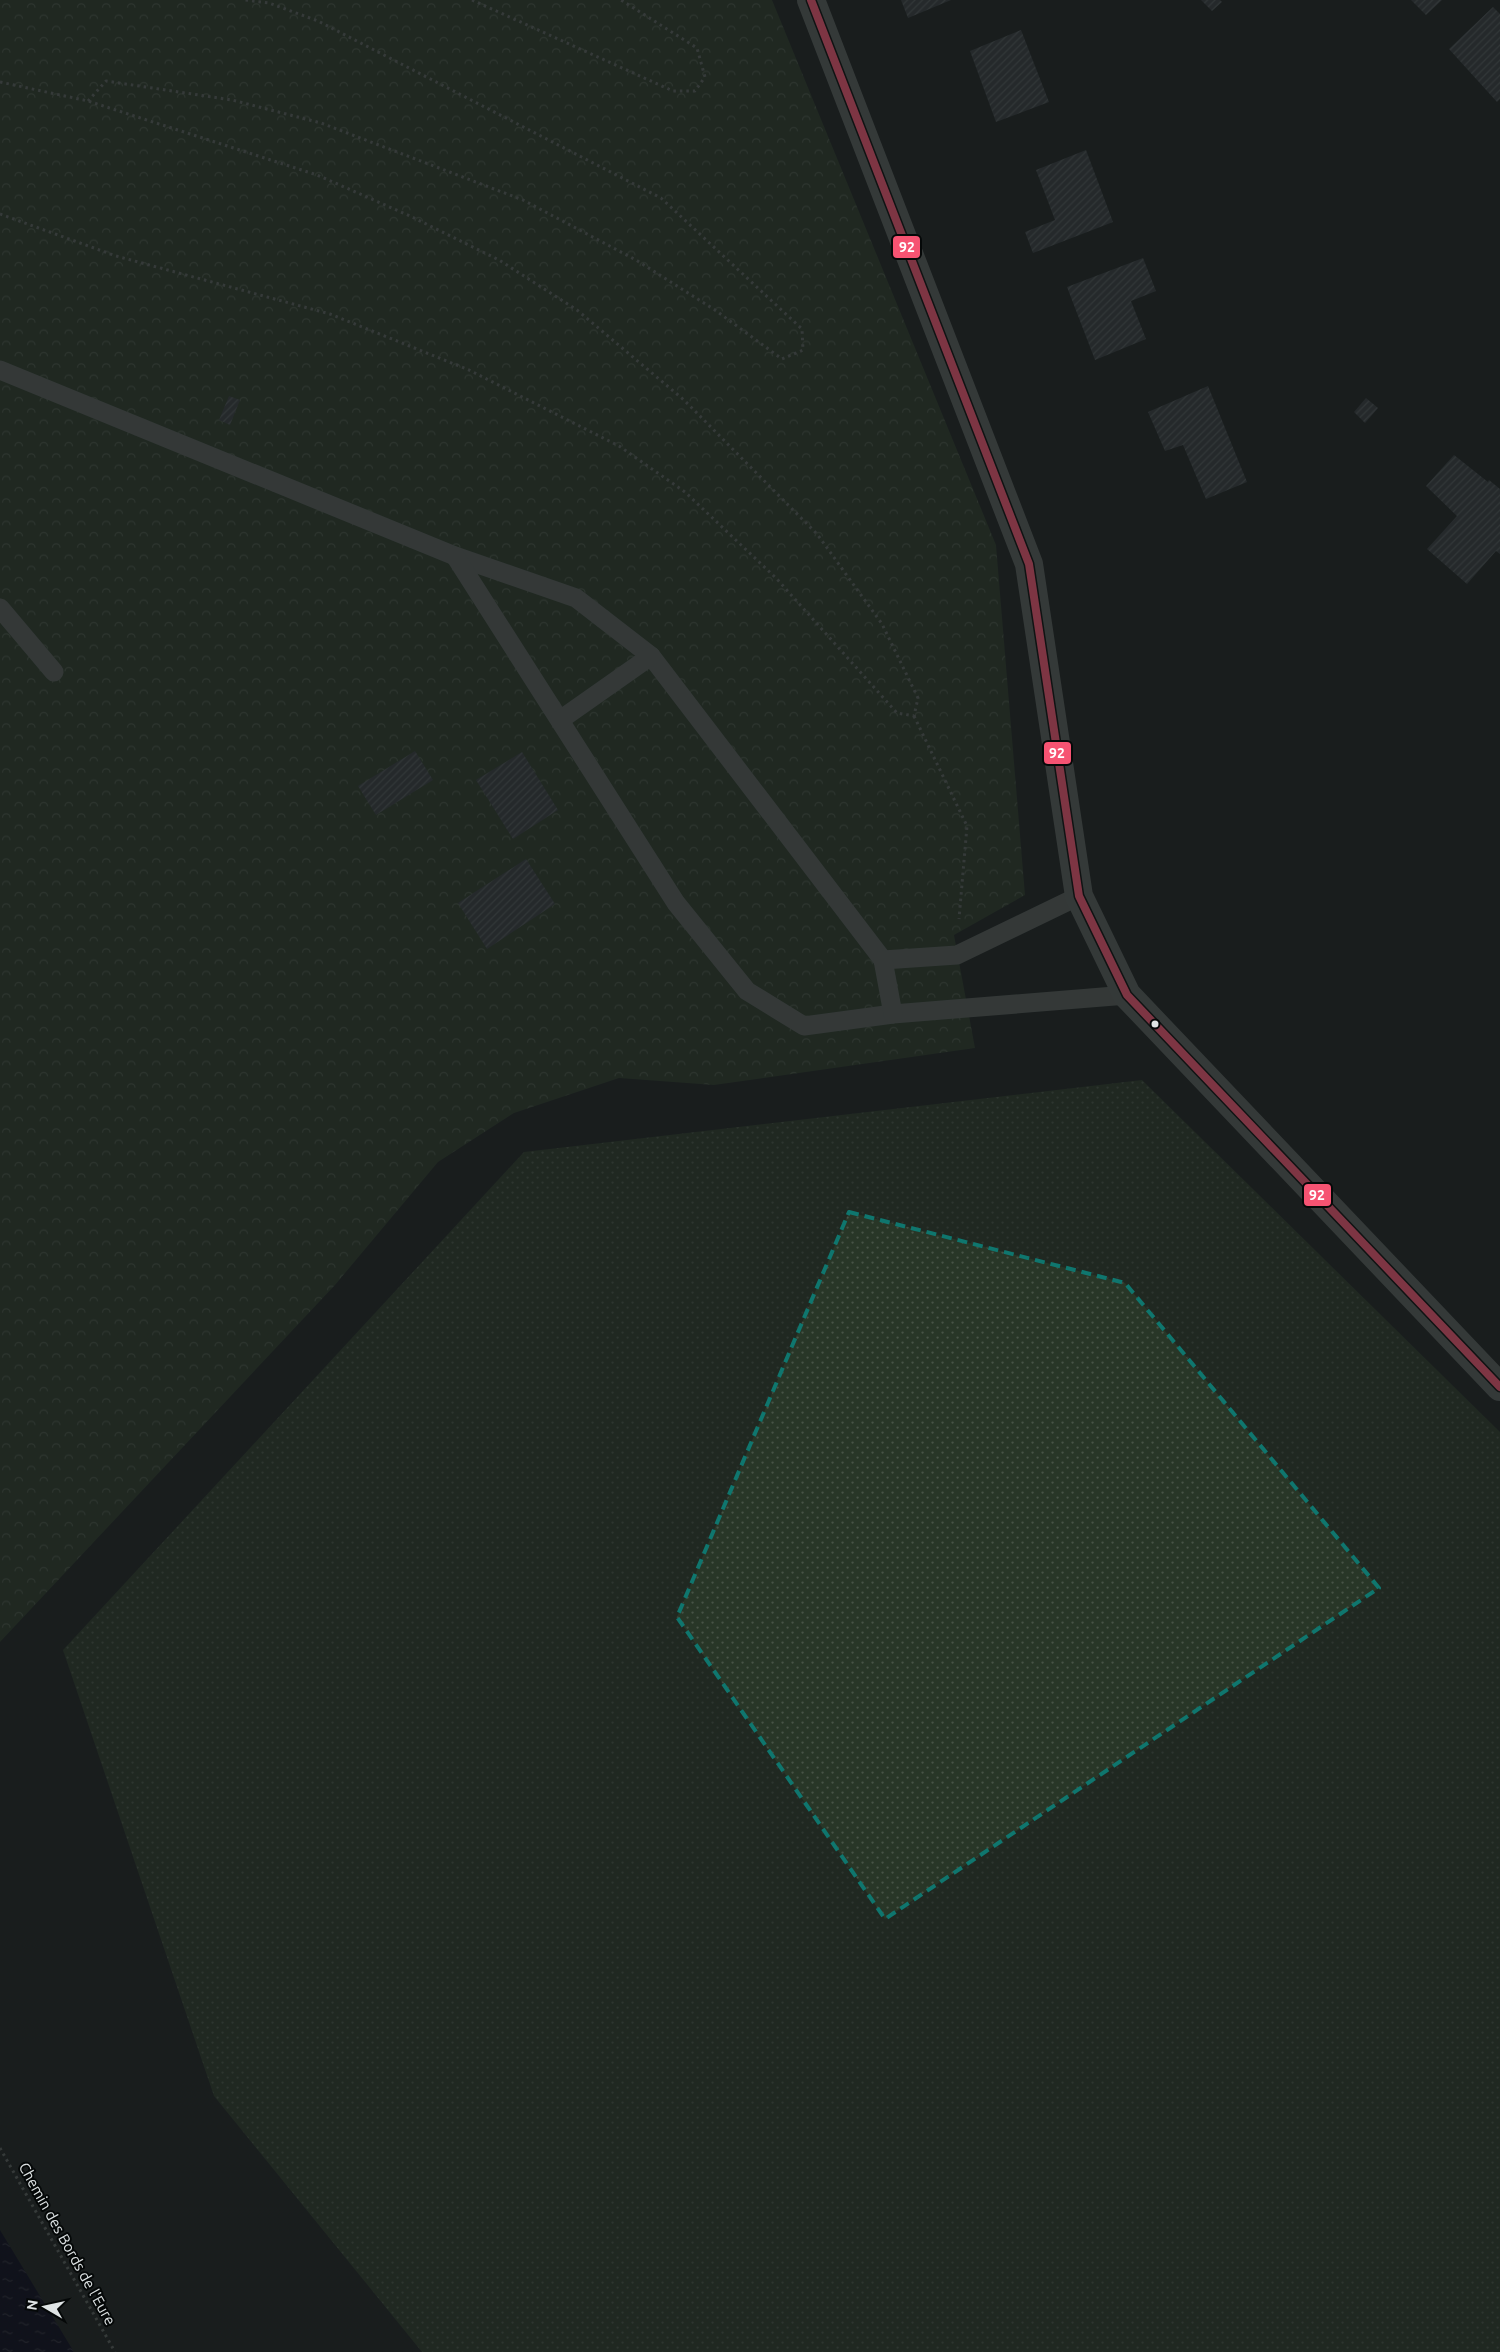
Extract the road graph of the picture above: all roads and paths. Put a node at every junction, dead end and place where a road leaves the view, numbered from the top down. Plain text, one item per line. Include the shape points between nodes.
1 (245, 0) edge
2 (472, 0) edge
3 (621, 0) edge
4 (811, 0) edge
5 (0, 82) edge
6 (88, 101) junction
7 (0, 214) edge
8 (0, 370) edge
9 (455, 556) junction
10 (0, 608) edge
11 (651, 656) junction
12 (54, 672) dead end
13 (914, 716) junction
14 (560, 720) junction
15 (1079, 896) junction
16 (957, 955) junction
17 (883, 960) junction
18 (1127, 995) junction
19 (893, 1014) junction
20 (1500, 1388) edge
21 (0, 2148) edge
22 (115, 2352) edge

1 - 6 path via 269,3 318,21 661,198 802,330 803,350 782,359 715,310 636,260 522,200 321,123 232,100 106,81
2 - 3 path via 673,91 694,91 705,77 697,48
4 - 15 street via 1029,564
5 - 6 path
6 - 13 path via 318,175 499,260 577,310 684,400 817,534 882,624 918,698
7 - 13 path via 116,256 330,314 469,370 619,446 685,492 776,578 897,713
8 - 9 lane
9 - 11 lane via 576,598
9 - 14 lane
10 - 12 lane
11 - 14 lane
11 - 17 lane
13 - 16 path via 967,826
14 - 19 lane via 676,903 747,991 804,1026
15 - 16 lane
15 - 18 street
16 - 17 lane
17 - 19 lane
18 - 19 lane
18 - 20 street
21 - 22 path, Chemin des Bords de l'Eure

